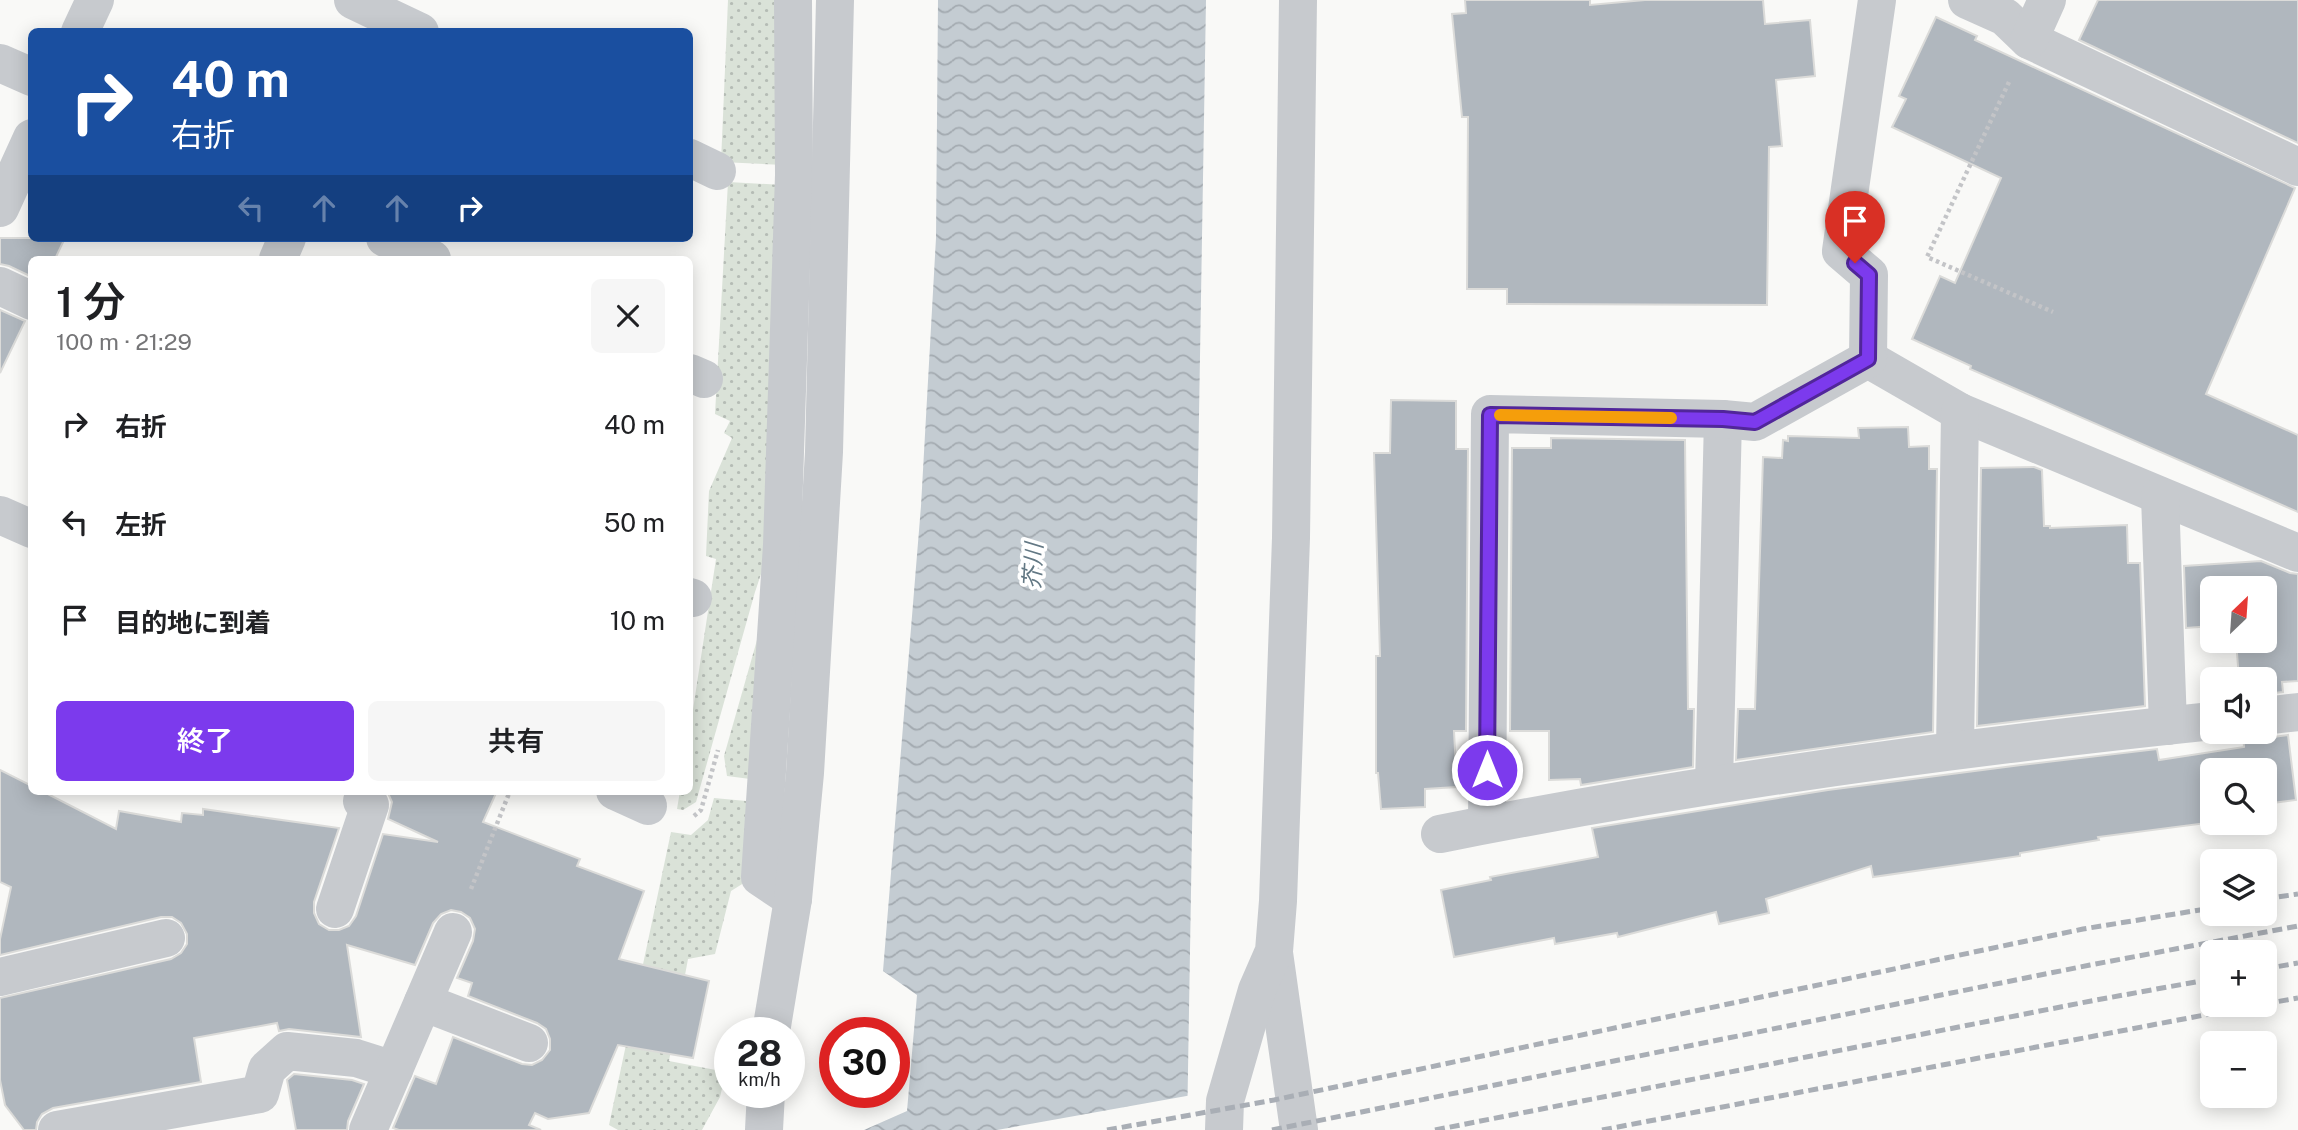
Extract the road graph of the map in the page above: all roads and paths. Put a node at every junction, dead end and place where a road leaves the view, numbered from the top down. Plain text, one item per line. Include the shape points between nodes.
1 (95, 0) edge
2 (353, 0) edge
3 (793, 0) edge
4 (835, 0) edge
5 (1298, 0) edge
6 (1877, 0) edge
7 (1968, 0) edge
8 (2048, 0) edge
9 (397, 20) edge
10 (82, 28) edge
11 (2029, 40) junction
12 (0, 63) edge
13 (28, 75) edge
14 (28, 147) edge
15 (2298, 167) edge
16 (0, 208) edge
17 (394, 242) edge
18 (425, 256) edge
19 (0, 286) edge
20 (28, 298) edge
21 (2053, 312) dead end
22 (1868, 359) junction
23 (1960, 412) junction
24 (1723, 419) junction
25 (2160, 496) junction
26 (0, 515) edge
27 (28, 527) edge
28 (2298, 553) edge
29 (2298, 712) edge
30 (2277, 714) edge
31 (2200, 722) edge
32 (2168, 726) junction
33 (1955, 750) junction
34 (1714, 784) junction
35 (364, 795) edge
36 (508, 795) edge
37 (1486, 824) junction
38 (1440, 834) dead end
39 (793, 899) junction
40 (335, 909) dead end
41 (453, 932) joint
42 (166, 938) dead end
43 (1274, 951) junction
44 (0, 977) edge
45 (423, 1002) junction
46 (773, 1017) edge
47 (529, 1043) dead end
48 (394, 1070) junction
49 (765, 1108) edge
50 (57, 1130) edge
51 (368, 1130) edge
52 (764, 1130) edge
53 (1224, 1130) edge
54 (1299, 1130) edge

1 - 10 street
2 - 9 street
3 - 39 street via 794,176 782,532 760,877
4 - 39 street via 824,452
5 - 43 street via 1291,537
6 - 22 street via 1841,251 1869,275
7 - 11 street via 2005,17
8 - 11 street
11 - 15 street
11 - 21 path via 1927,257
12 - 13 street
14 - 16 street
17 - 18 street
19 - 20 street
22 - 23 street
22 - 24 street via 1755,422
23 - 25 street
23 - 33 street
24 - 34 street
24 - 37 street via 1490,415
25 - 28 street
25 - 32 street
26 - 27 street
29 - 30 street
31 - 32 street
32 - 33 street
33 - 34 street
34 - 37 street
35 - 40 street via 362,801 370,805
36 - 41 path
37 - 38 street
39 - 46 street
41 - 45 street
42 - 44 street
43 - 53 street via 1257,990 1225,1101
43 - 54 street
45 - 47 street
45 - 48 street
48 - 50 street via 356,1058 287,1051 267,1069 260,1094
48 - 51 street
49 - 52 street

